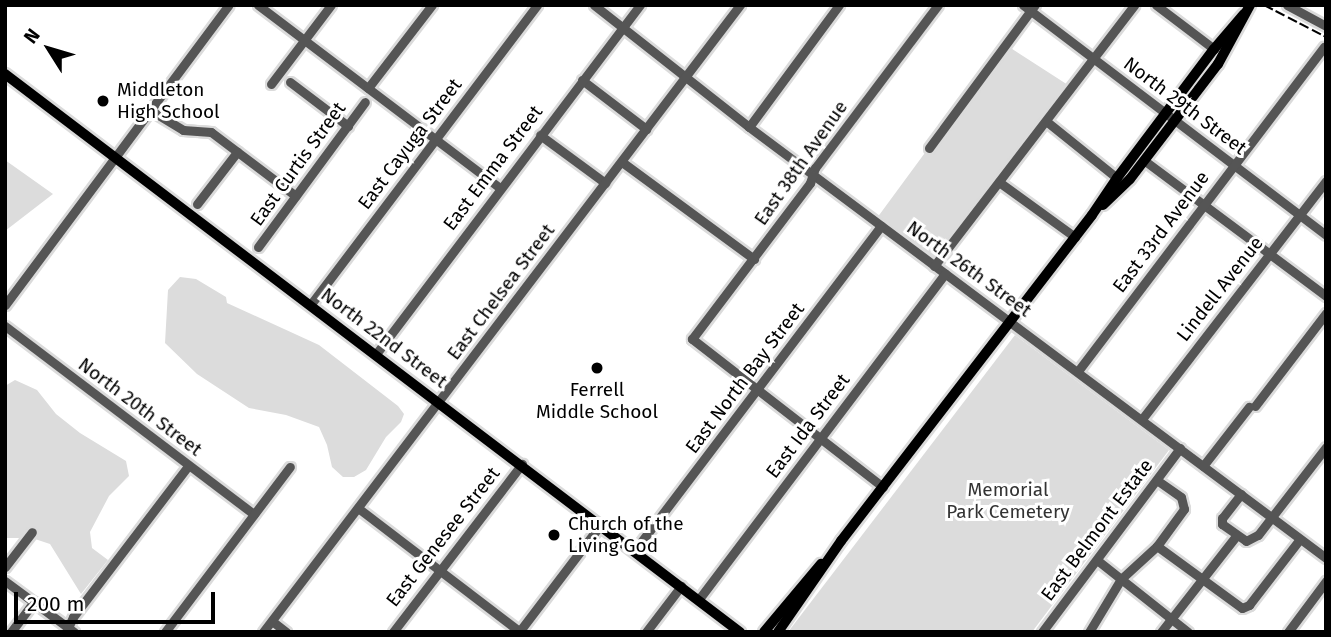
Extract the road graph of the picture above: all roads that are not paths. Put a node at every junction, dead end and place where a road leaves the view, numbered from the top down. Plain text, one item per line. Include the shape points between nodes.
1 (229, 5) edge
2 (258, 5) edge
3 (331, 5) edge
4 (432, 5) edge
5 (537, 5) edge
6 (594, 5) edge
7 (640, 5) edge
8 (740, 5) edge
9 (839, 5) edge
10 (938, 5) edge
11 (1134, 5) edge
12 (1156, 5) edge
13 (1287, 5) edge
14 (1029, 7) edge
15 (1247, 10) edge
16 (1326, 26) edge
17 (622, 27) junction
18 (304, 40) junction
19 (1324, 47) dead end
20 (1214, 50) junction
21 (1093, 58) junction
22 (5, 74) edge
23 (686, 75) junction
24 (582, 80) junction
25 (290, 82) dead end
26 (271, 84) dead end
27 (368, 88) junction
28 (365, 102) dead end
29 (150, 110) junction
30 (1170, 117) junction
31 (1046, 121) junction
32 (348, 126) junction
33 (749, 128) junction
34 (646, 129) junction
35 (540, 135) junction
36 (436, 138) junction
37 (929, 148) dead end
38 (237, 152) junction
39 (115, 157) junction
40 (1145, 161) junction
41 (622, 162) junction
42 (1234, 166) junction
43 (813, 175) junction
44 (1117, 177) junction
45 (1326, 181) edge
46 (999, 182) junction
47 (605, 183) junction
48 (500, 188) junction
49 (296, 196) junction
50 (197, 204) dead end
51 (1204, 205) junction
52 (1092, 215) junction
53 (1300, 215) junction
54 (881, 226) junction
55 (1326, 235) edge
56 (1075, 237) junction
57 (258, 247) dead end
58 (1269, 254) junction
59 (754, 259) junction
60 (934, 266) junction
61 (945, 274) junction
62 (1326, 296) edge
63 (311, 304) junction
64 (5, 305) edge
65 (1326, 313) edge
66 (1010, 322) junction
67 (5, 327) edge
68 (376, 354) junction
69 (1077, 371) junction
70 (758, 390) junction
71 (440, 402) junction
72 (1142, 419) junction
73 (820, 438) junction
74 (1326, 446) edge
75 (1180, 449) junction
76 (522, 464) junction
77 (188, 466) junction
78 (1203, 466) junction
79 (290, 467) dead end
80 (1157, 480) junction
81 (883, 487) junction
82 (1241, 494) junction
83 (358, 508) junction
84 (254, 514) junction
85 (1272, 518) junction
86 (601, 524) junction
87 (32, 532) dead end
88 (1236, 536) junction
89 (1300, 539) junction
90 (841, 541) junction
91 (1157, 546) junction
92 (635, 550) junction
93 (1326, 558) edge
94 (1097, 560) junction
95 (5, 567) edge
96 (439, 570) junction
97 (1121, 579) junction
98 (1202, 579) junction
99 (5, 581) edge
100 (1326, 581) edge
101 (681, 586) junction
102 (699, 598) junction
103 (34, 602) junction
104 (1171, 618) junction
105 (272, 621) junction
106 (1290, 629) edge
107 (69, 630) edge
108 (1162, 631) edge
109 (11, 632) edge
110 (165, 632) edge
111 (263, 632) edge
112 (286, 632) edge
113 (393, 632) edge
114 (520, 632) edge
115 (646, 632) edge
116 (740, 632) edge
117 (764, 632) edge
118 (778, 632) edge
119 (1042, 632) edge
120 (1089, 632) edge
121 (1188, 632) edge
122 (1301, 632) edge

1 - 29 street
2 - 18 street
3 - 18 street
4 - 27 street
5 - 36 street, East Cayuga Street
6 - 17 street, North 26th Street
7 - 17 street, East Emma Street
8 - 23 street, East Chelsea Street
9 - 33 street
10 - 43 street, East 38th Avenue
11 - 21 street
12 - 20 street
13 - 16 street
14 - 21 street, North 29th Street
14 - 37 street
15 - 20 main road
15 - 30 main road via 1218,64
17 - 23 street, North 26th Street
17 - 24 street, East Emma Street
18 - 26 street
18 - 27 street
19 - 42 street, East 33rd Avenue
20 - 30 main road
21 - 30 street, North 29th Street
21 - 31 street
22 - 39 main road, North 22nd Street
23 - 33 street, North 26th Street
23 - 34 street, East Chelsea Street
24 - 34 street
24 - 35 street, East Emma Street
25 - 32 street
27 - 36 street
28 - 32 street, East Curtis Street
29 - 38 street via 183,130 211,132
29 - 39 street
30 - 40 main road
30 - 42 street, North 29th Street
30 - 44 main road
31 - 44 street
31 - 46 street
32 - 49 street, East Curtis Street
33 - 43 street, North 26th Street
34 - 41 street, East Chelsea Street
35 - 47 street
35 - 48 street, East Emma Street
36 - 48 street
36 - 63 street, East Cayuga Street
38 - 49 street
38 - 50 street
39 - 63 main road, North 22nd Street
39 - 64 street
40 - 51 street
40 - 52 main road
41 - 47 street, East Chelsea Street
41 - 59 street
42 - 51 street, East 33rd Avenue
42 - 53 street, North 29th Street
43 - 54 street, North 26th Street
43 - 59 street, East 38th Avenue
44 - 52 main road
45 - 53 street, Lindell Avenue
46 - 56 street
46 - 60 street
47 - 71 street, East Chelsea Street
48 - 68 street, East Emma Street
49 - 57 street, East Curtis Street
51 - 58 street
51 - 69 street, East 33rd Avenue
52 - 56 main road
53 - 55 street, North 29th Street
53 - 58 street, Lindell Avenue
54 - 60 street, North 26th Street
54 - 70 street, East North Bay Street
56 - 66 main road
58 - 62 street
58 - 72 street, Lindell Avenue
59 - 70 street, East 38th Avenue via 692,340
60 - 61 street, North 26th Street
61 - 66 street, North 26th Street
61 - 73 street, East Ida Street
63 - 68 main road, North 22nd Street
65 - 78 street
66 - 69 street, North 26th Street
66 - 81 main road
67 - 77 street, North 20th Street
68 - 71 main road, North 22nd Street
69 - 72 street, North 26th Street
70 - 73 street
70 - 92 street, East North Bay Street
71 - 76 main road, North 22nd Street
71 - 83 street, East Chelsea Street
72 - 75 street, North 26th Street
73 - 81 street
73 - 102 street, East Ida Street
74 - 85 street
75 - 78 street, North 26th Street
75 - 80 street, East Belmont Estate
76 - 86 main road, North 22nd Street
76 - 96 street, East Genesee Street
77 - 84 street, North 20th Street
77 - 107 street
78 - 82 street, North 26th Street
79 - 84 street
80 - 91 street via 1185,505
80 - 94 street, East Belmont Estate
81 - 90 main road
82 - 85 street, North 26th Street
82 - 88 street via 1222,522
83 - 96 street
83 - 105 street, East Chelsea Street
84 - 110 street
85 - 88 street via 1252,539
85 - 89 street, North 26th Street
86 - 92 main road, North 22nd Street
86 - 114 street
87 - 95 street
88 - 98 street
89 - 93 street, North 26th Street
89 - 98 street via 1245,607
90 - 117 main road
90 - 118 main road
91 - 97 street
91 - 98 street
92 - 101 main road, North 22nd Street
94 - 97 street
94 - 119 street, East Belmont Estate
96 - 113 street, East Genesee Street
96 - 114 street
97 - 104 street
97 - 120 street
98 - 104 street
99 - 103 street
100 - 106 street
101 - 102 main road, North 22nd Street
101 - 115 street
102 - 116 main road, North 22nd Street
103 - 107 street
103 - 109 street
104 - 108 street
104 - 121 street
105 - 111 street, East Chelsea Street
105 - 112 street
106 - 122 street

